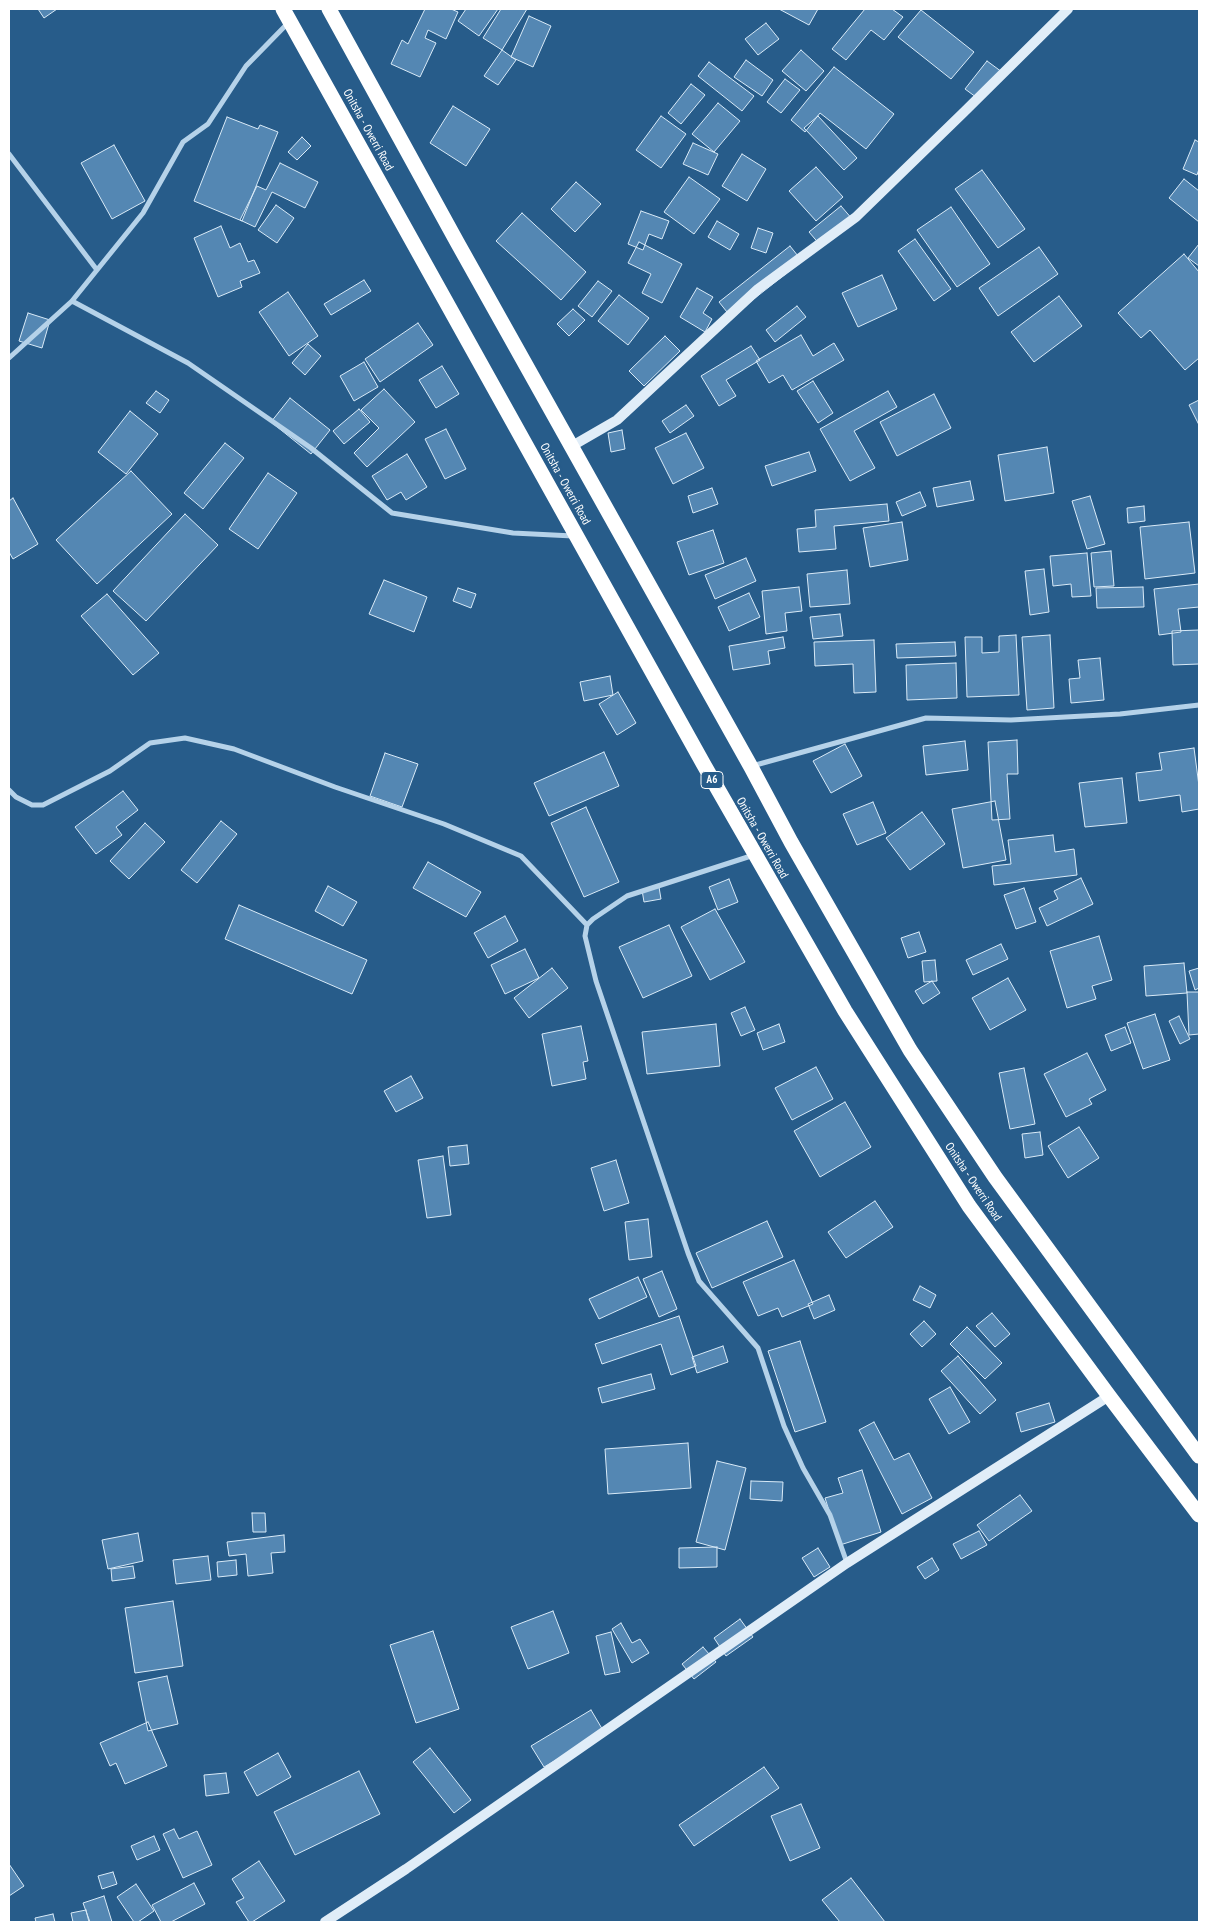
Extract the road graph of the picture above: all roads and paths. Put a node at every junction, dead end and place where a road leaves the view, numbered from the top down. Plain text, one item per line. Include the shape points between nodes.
1 (330, 9) edge
2 (1068, 9) edge
3 (287, 15) edge
4 (9, 154) edge
5 (97, 270) junction
6 (72, 301) junction
7 (9, 358) edge
8 (572, 446) junction
9 (576, 536) junction
10 (1199, 705) edge
11 (751, 767) junction
12 (9, 790) edge
13 (755, 854) junction
14 (587, 925) junction
15 (1109, 1396) junction
16 (1199, 1456) edge
17 (1199, 1515) edge
18 (846, 1563) junction
19 (325, 1922) edge

1 - 8 highway, Onitsha - Owerri Road
2 - 8 street via 856,217 758,289 617,420
3 - 5 street via 246,66 208,124 183,142 143,213
3 - 9 highway, Onitsha - Owerri Road / A6
4 - 5 street
5 - 6 street
6 - 7 street
6 - 9 street via 188,363 311,448 392,513 513,533
8 - 11 highway, Onitsha - Owerri Road
9 - 13 highway, Onitsha - Owerri Road / A6
10 - 11 street via 1120,714 1011,720 926,718
11 - 16 highway, Onitsha - Owerri Road via 910,1050 995,1177
12 - 14 street via 32,805 43,804 110,771 150,743 185,738 234,749 444,824 521,856
13 - 14 street via 627,896
13 - 15 highway, Onitsha - Owerri Road / A6 via 845,1011 969,1206
14 - 18 street via 585,936 596,980 688,1253 700,1281 758,1348 784,1426 803,1468 830,1514
15 - 17 highway, Onitsha - Owerri Road / A6
15 - 18 street
18 - 19 street

